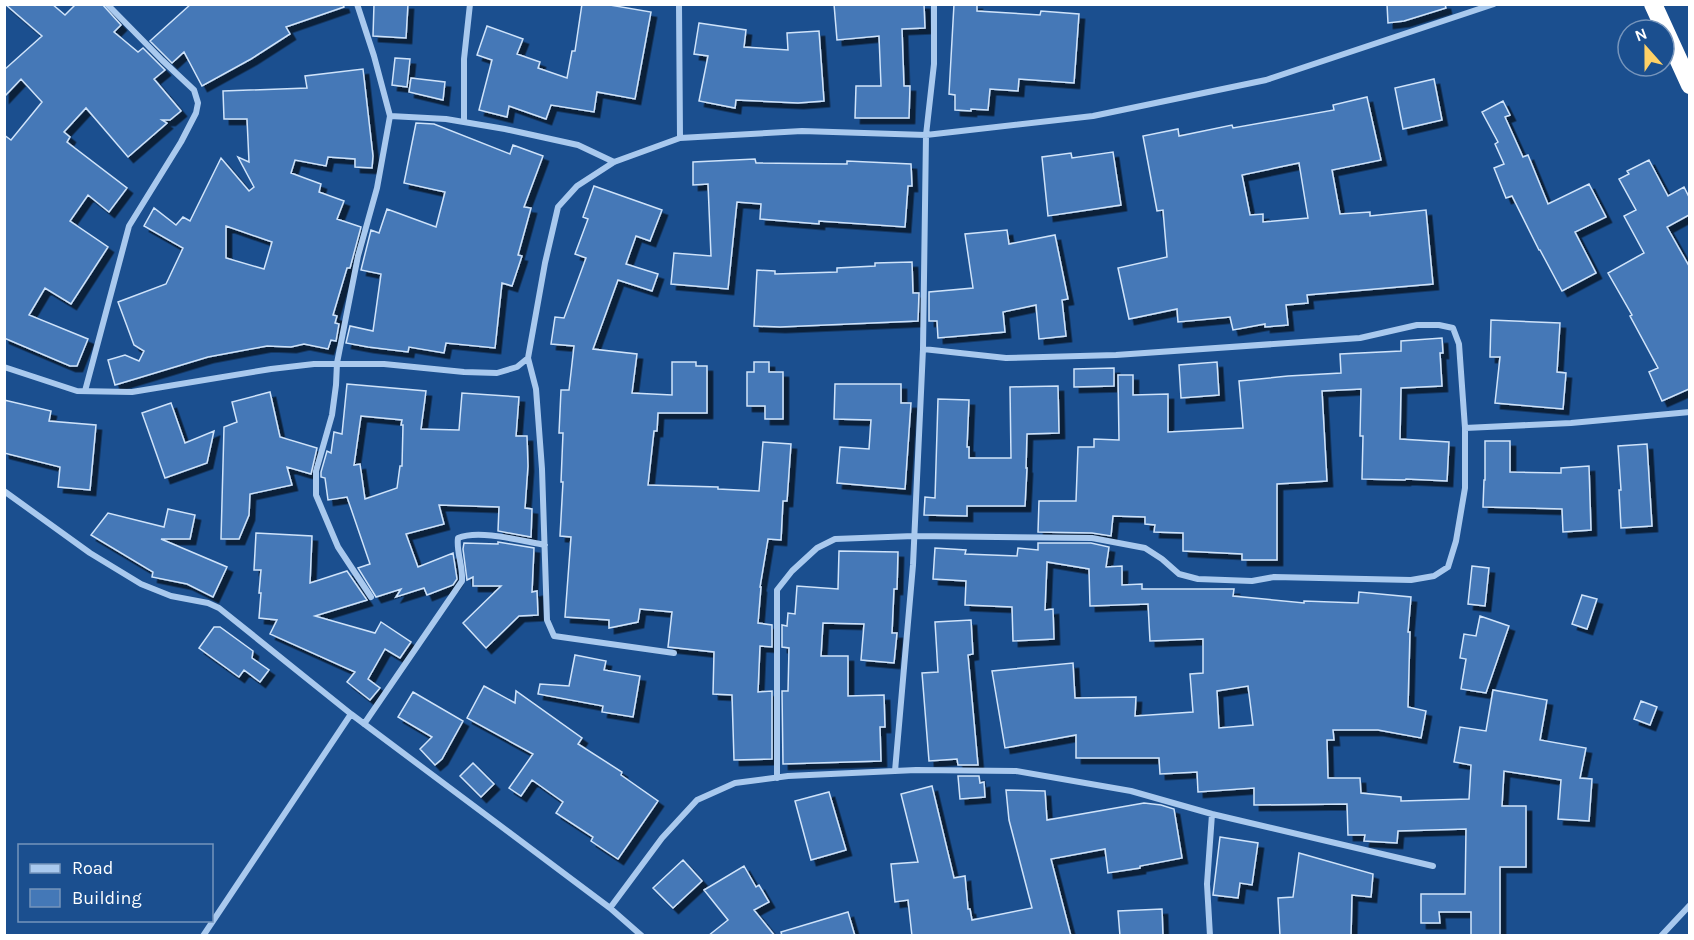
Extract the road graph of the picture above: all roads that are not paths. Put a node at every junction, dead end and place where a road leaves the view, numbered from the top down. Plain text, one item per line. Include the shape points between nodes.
1 (107, 4) edge
2 (357, 4) edge
3 (470, 4) edge
4 (679, 4) edge
5 (934, 4) edge
6 (1494, 4) edge
7 (1653, 4) edge
8 (1689, 85) edge
9 (390, 116) junction
10 (464, 122) junction
11 (926, 135) junction
12 (680, 138) junction
13 (615, 162) junction
14 (923, 350) junction
15 (528, 358) junction
16 (337, 363) junction
17 (4, 367) edge
18 (85, 391) junction
19 (1689, 412) edge
20 (1465, 428) junction
21 (4, 491) edge
22 (914, 536) junction
23 (545, 545) junction
24 (371, 597) dead end
25 (674, 653) dead end
26 (351, 714) junction
27 (364, 724) junction
28 (895, 771) junction
29 (777, 778) junction
30 (1212, 814) junction
31 (1434, 866) dead end
32 (1689, 905) edge
33 (610, 908) junction
34 (213, 921) edge
35 (212, 922) edge
36 (203, 936) edge
37 (642, 936) edge
38 (1210, 936) edge
39 (1661, 936) edge

1 - 18 street via 194,90 198,103 181,142 129,226
2 - 9 street
3 - 10 street via 464,59
4 - 12 street
5 - 11 street via 934,64
6 - 11 street via 1266,80 1093,116
7 - 8 highway
9 - 10 street
9 - 16 street
10 - 13 street via 578,146
11 - 12 street via 801,130
11 - 14 street
12 - 13 street
13 - 15 street via 577,186 558,207
14 - 20 street via 1006,358 1116,355 1360,338 1417,325 1439,325 1453,328 1459,344
14 - 22 street
15 - 16 street via 517,367 498,373
15 - 23 street via 536,389
16 - 18 street via 271,369 132,392
16 - 24 street via 332,415 316,471 316,495 338,547
17 - 18 street
19 - 20 street
20 - 22 street via 1465,488 1456,541 1448,567 1434,576 1411,580 1198,579 1179,574 1145,548 1092,538
21 - 26 street via 141,584 219,608
22 - 28 street
22 - 29 street via 835,539 818,548 777,590
23 - 25 street via 547,620 554,636
23 - 27 street via 504,537 458,538 462,582
26 - 27 street
26 - 34 street
27 - 33 street
28 - 29 street
28 - 30 street via 1016,771 1131,791
29 - 33 street via 735,783 697,800 662,837
30 - 31 street
30 - 38 street via 1207,884
32 - 39 street
33 - 37 street
35 - 36 street

